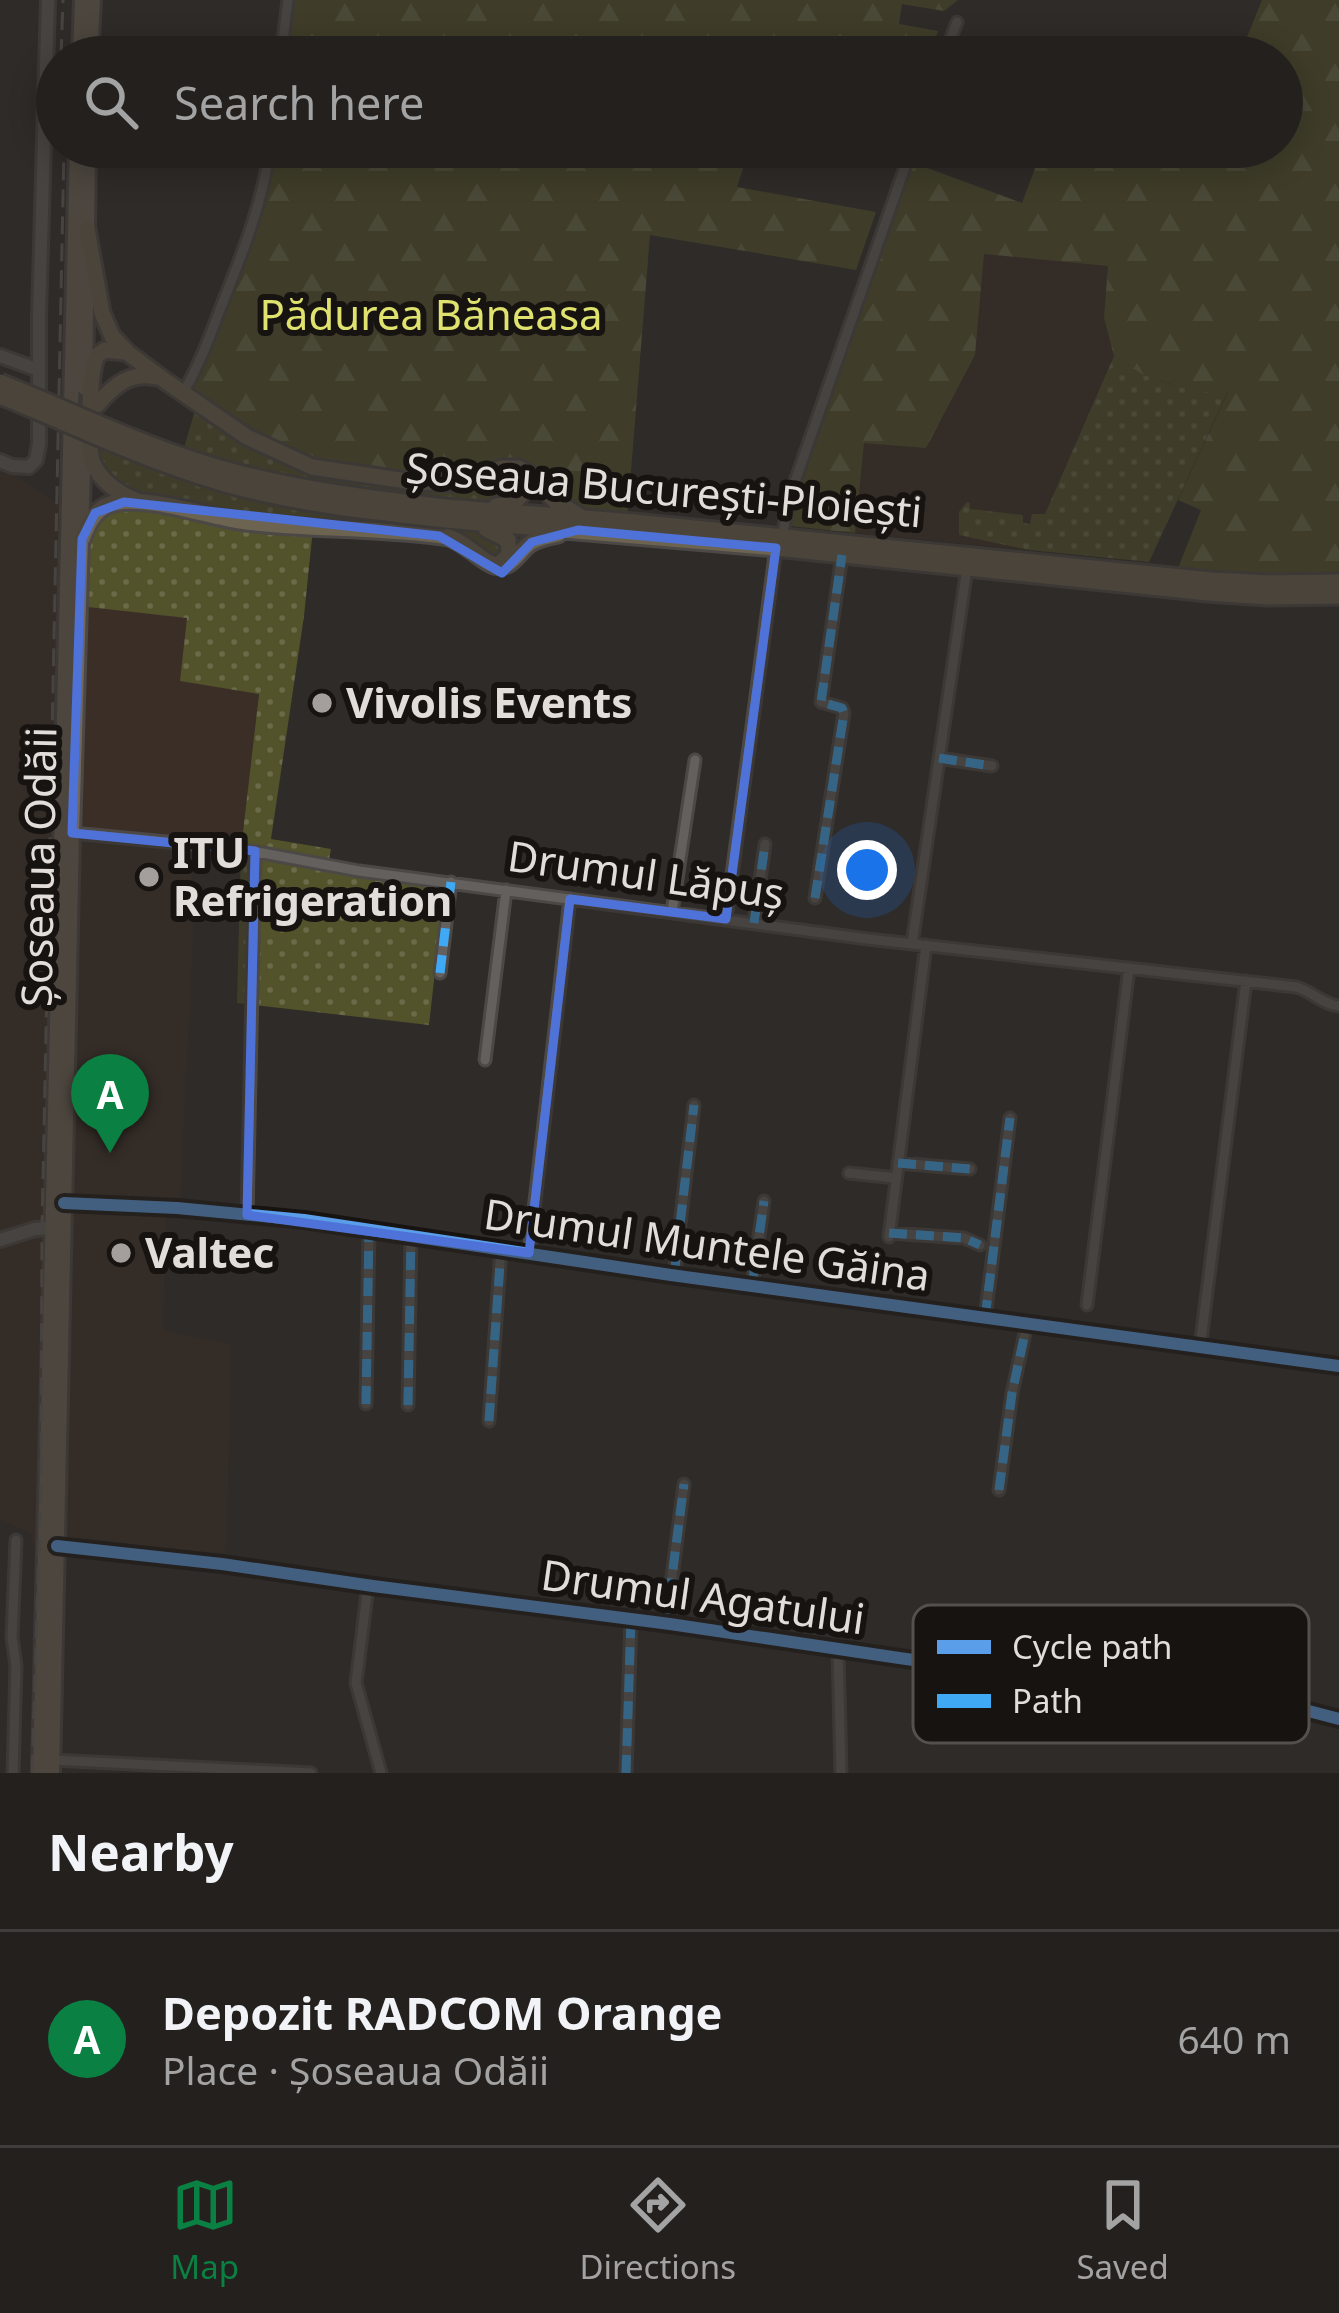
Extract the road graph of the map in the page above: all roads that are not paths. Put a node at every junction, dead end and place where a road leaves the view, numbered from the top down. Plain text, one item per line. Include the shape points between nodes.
1 (48, 0) edge
2 (82, 0) edge
3 (92, 0) edge
4 (288, 0) edge
5 (957, 22) dead end
6 (47, 36) edge
7 (81, 36) edge
8 (91, 36) edge
9 (284, 36) edge
10 (952, 36) edge
11 (44, 168) edge
12 (77, 168) edge
13 (87, 168) edge
14 (266, 168) edge
15 (905, 168) edge
16 (87, 229) junction
17 (78, 347) junction
18 (125, 352) junction
19 (0, 356) edge
20 (39, 370) junction
21 (128, 379) junction
22 (164, 380) junction
23 (0, 382) edge
24 (184, 393) junction
25 (0, 396) edge
26 (94, 399) junction
27 (0, 461) edge
28 (502, 468) junction
29 (142, 503) junction
30 (160, 505) junction
31 (446, 513) junction
32 (466, 515) junction
33 (581, 524) junction
34 (82, 539) junction
35 (779, 542) junction
36 (842, 555) junction
37 (495, 565) junction
38 (967, 568) junction
39 (1339, 582) edge
40 (1339, 596) edge
41 (939, 758) junction
42 (695, 760) dead end
43 (992, 766) dead end
44 (72, 833) junction
45 (765, 844) dead end
46 (255, 852) junction
47 (451, 882) junction
48 (506, 890) junction
49 (815, 898) dead end
50 (570, 899) junction
51 (672, 912) junction
52 (725, 919) junction
53 (754, 922) junction
54 (912, 944) junction
55 (926, 945) junction
56 (1129, 968) junction
57 (440, 973) dead end
58 (1246, 981) junction
59 (1339, 1006) edge
60 (485, 1060) dead end
61 (694, 1105) dead end
62 (1010, 1118) dead end
63 (898, 1163) junction
64 (970, 1169) dead end
65 (849, 1173) dead end
66 (896, 1178) junction
67 (764, 1202) dead end
68 (64, 1203) junction
69 (247, 1214) junction
70 (52, 1228) junction
71 (369, 1230) junction
72 (412, 1236) junction
73 (0, 1240) edge
74 (980, 1245) dead end
75 (501, 1249) junction
76 (530, 1253) junction
77 (674, 1276) junction
78 (752, 1286) junction
79 (1087, 1305) dead end
80 (985, 1318) junction
81 (1027, 1324) junction
82 (1200, 1348) junction
83 (1339, 1366) edge
84 (366, 1404) dead end
85 (408, 1406) dead end
86 (489, 1421) dead end
87 (684, 1484) dead end
88 (999, 1490) dead end
89 (16, 1540) dead end
90 (57, 1546) junction
91 (368, 1586) junction
92 (631, 1619) junction
93 (666, 1624) junction
94 (838, 1650) junction
95 (913, 1660) edge
96 (1309, 1711) edge
97 (1339, 1719) edge
98 (53, 1766) edge
99 (13, 1773) edge
100 (40, 1773) edge
101 (310, 1773) edge
102 (381, 1773) edge
103 (626, 1773) edge
104 (841, 1773) edge

1 - 6 street
2 - 7 main road
3 - 8 main road
4 - 9 street
5 - 10 street
11 - 20 street
12 - 17 main road
13 - 16 main road, Șoseaua Odăii
14 - 24 street via 247,241
15 - 35 street
16 - 17 main road, Șoseaua Odăii
16 - 18 highway via 104,322
17 - 26 highway
17 - 34 main road, Șoseaua Odăii
17 - 70 main road, Șoseaua Odăii
18 - 21 highway via 102,358 100,371
18 - 22 highway
18 - 26 highway via 98,355
19 - 20 street
20 - 27 street via 36,460 24,468
21 - 22 highway
21 - 26 highway
22 - 24 highway
23 - 31 highway, Șoseaua București-Ploiești, bridge via 231,471
24 - 28 highway via 248,437 326,471 445,484
25 - 31 highway, Șoseaua București-Ploiești, bridge via 226,484 347,509
26 - 29 highway via 91,458 108,484
26 - 30 highway via 102,468
28 - 32 highway via 521,479 520,498
28 - 33 highway via 523,470
29 - 30 highway
29 - 34 highway via 100,509
30 - 37 highway via 243,521 448,537
31 - 32 highway, Șoseaua București-Ploiești
32 - 33 highway, Șoseaua București-Ploiești
32 - 37 highway via 508,540 508,555
33 - 35 highway, Șoseaua București-Ploiești
33 - 37 highway
34 - 44 main road, Șoseaua Odăii
35 - 36 highway, Șoseaua București-Ploiești
35 - 39 highway, Șoseaua București-Ploiești via 1211,580
35 - 52 street, Șoseaua București-Ploiești
36 - 38 highway, Șoseaua București-Ploiești
36 - 49 street, Șoseaua București-Ploiești via 821,702 844,713
38 - 40 highway, Șoseaua București-Ploiești via 1228,594
38 - 41 street
41 - 43 street
41 - 54 street
42 - 51 street
44 - 46 street, Drumul Lăpuș
44 - 68 main road, Șoseaua Odăii
45 - 53 street
46 - 47 street, Drumul Lăpuș
46 - 69 street
47 - 48 street, Drumul Lăpuș
47 - 57 street
48 - 50 street, Drumul Lăpuș
48 - 60 street
50 - 51 street, Drumul Lăpuș
50 - 76 street
51 - 52 street, Drumul Lăpuș
52 - 53 street, Drumul Lăpuș
53 - 54 street, Drumul Lăpuș
54 - 55 street, Drumul Lăpuș
55 - 56 street, Drumul Lăpuș
55 - 63 street
56 - 58 street, Drumul Lăpuș
56 - 79 street
58 - 59 street, Drumul Lăpuș via 1297,987
58 - 82 street
61 - 77 street
62 - 80 street
63 - 64 street
63 - 66 street
65 - 66 street
66 - 74 street via 889,1235
67 - 78 street
68 - 69 street, Drumul Muntele Găina
68 - 90 main road, Șoseaua Odăii
69 - 71 street, Drumul Muntele Găina
70 - 73 street
70 - 100 main road, Șoseaua Odăii
71 - 72 street, Drumul Muntele Găina
71 - 84 street
72 - 75 street, Drumul Muntele Găina
72 - 85 street
75 - 76 street, Drumul Muntele Găina
75 - 86 street
76 - 77 street, Drumul Muntele Găina
77 - 78 street, Drumul Muntele Găina
78 - 80 street, Drumul Muntele Găina
80 - 81 street, Drumul Muntele Găina
81 - 82 street, Drumul Muntele Găina
81 - 88 street
82 - 83 street, Drumul Muntele Găina
87 - 93 street
89 - 99 street
90 - 91 street, Drumul Agatului
90 - 98 main road, Șoseaua Odăii
91 - 92 street, Drumul Agatului
91 - 102 street via 356,1684
92 - 93 street, Drumul Agatului
92 - 103 street
93 - 94 street, Drumul Agatului
94 - 95 street, Drumul Agatului
94 - 104 street
96 - 97 street, Drumul Agatului
98 - 101 street

